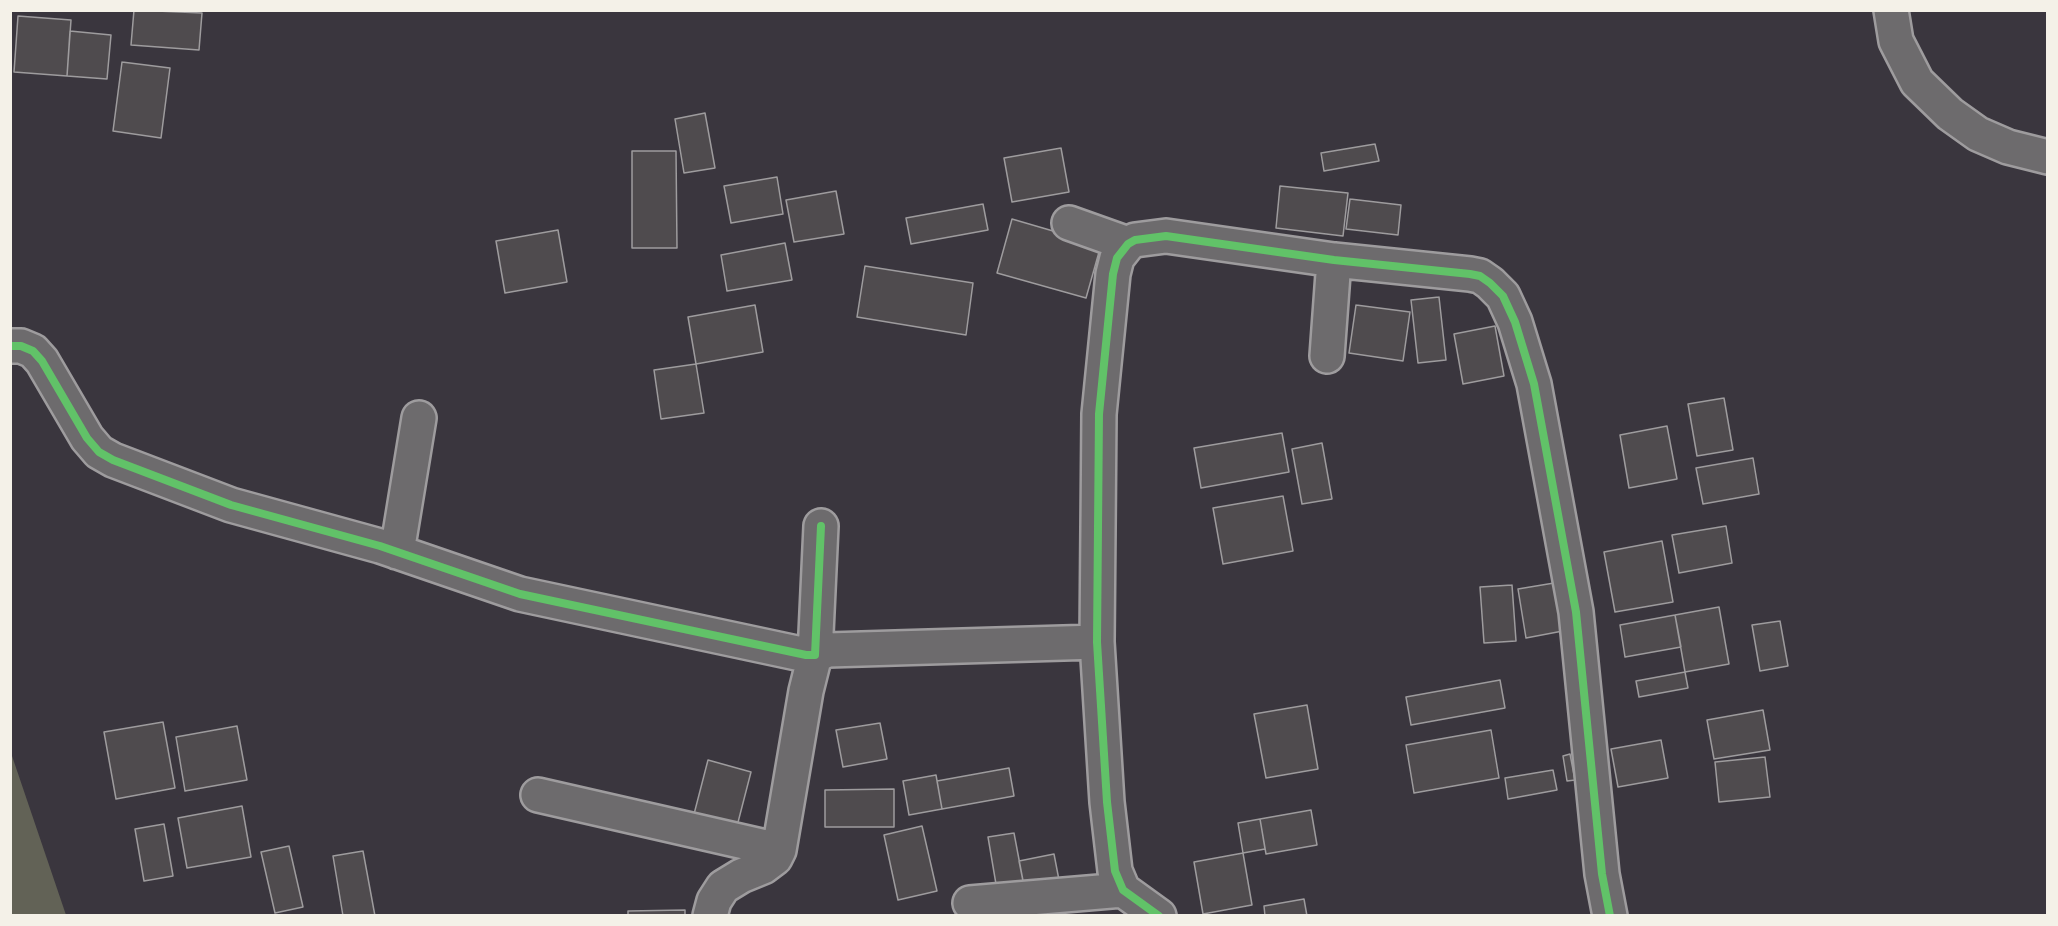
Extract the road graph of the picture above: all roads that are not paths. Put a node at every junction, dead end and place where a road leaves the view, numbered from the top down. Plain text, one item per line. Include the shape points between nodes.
1 (1892, 10) edge
2 (2048, 157) edge
3 (1069, 223) dead end
4 (1128, 243) junction
5 (1334, 260) junction
6 (10, 346) edge
7 (1327, 356) dead end
8 (419, 418) dead end
9 (821, 526) dead end
10 (397, 552) junction
11 (1097, 642) junction
12 (815, 655) junction
13 (538, 795) dead end
14 (779, 850) junction
15 (1123, 890) junction
16 (970, 903) dead end
17 (711, 915) edge
18 (1159, 915) edge
19 (1610, 915) edge

1 - 2 street via 1896,41 1917,82 1950,114 1978,134
3 - 4 street
4 - 5 street via 1166,236
4 - 11 street via 1117,258 1113,274 1099,414
5 - 7 street
5 - 19 street via 1480,276 1497,288 1515,322 1533,384 1576,612 1602,874
6 - 10 street via 33,351 87,438 113,460 231,505
8 - 10 street
9 - 12 street
10 - 12 street via 520,594
11 - 12 street via 828,650
11 - 15 street via 1107,802 1115,871
12 - 14 street
13 - 14 street
14 - 17 street via 763,867 723,887
15 - 16 street
15 - 18 street

